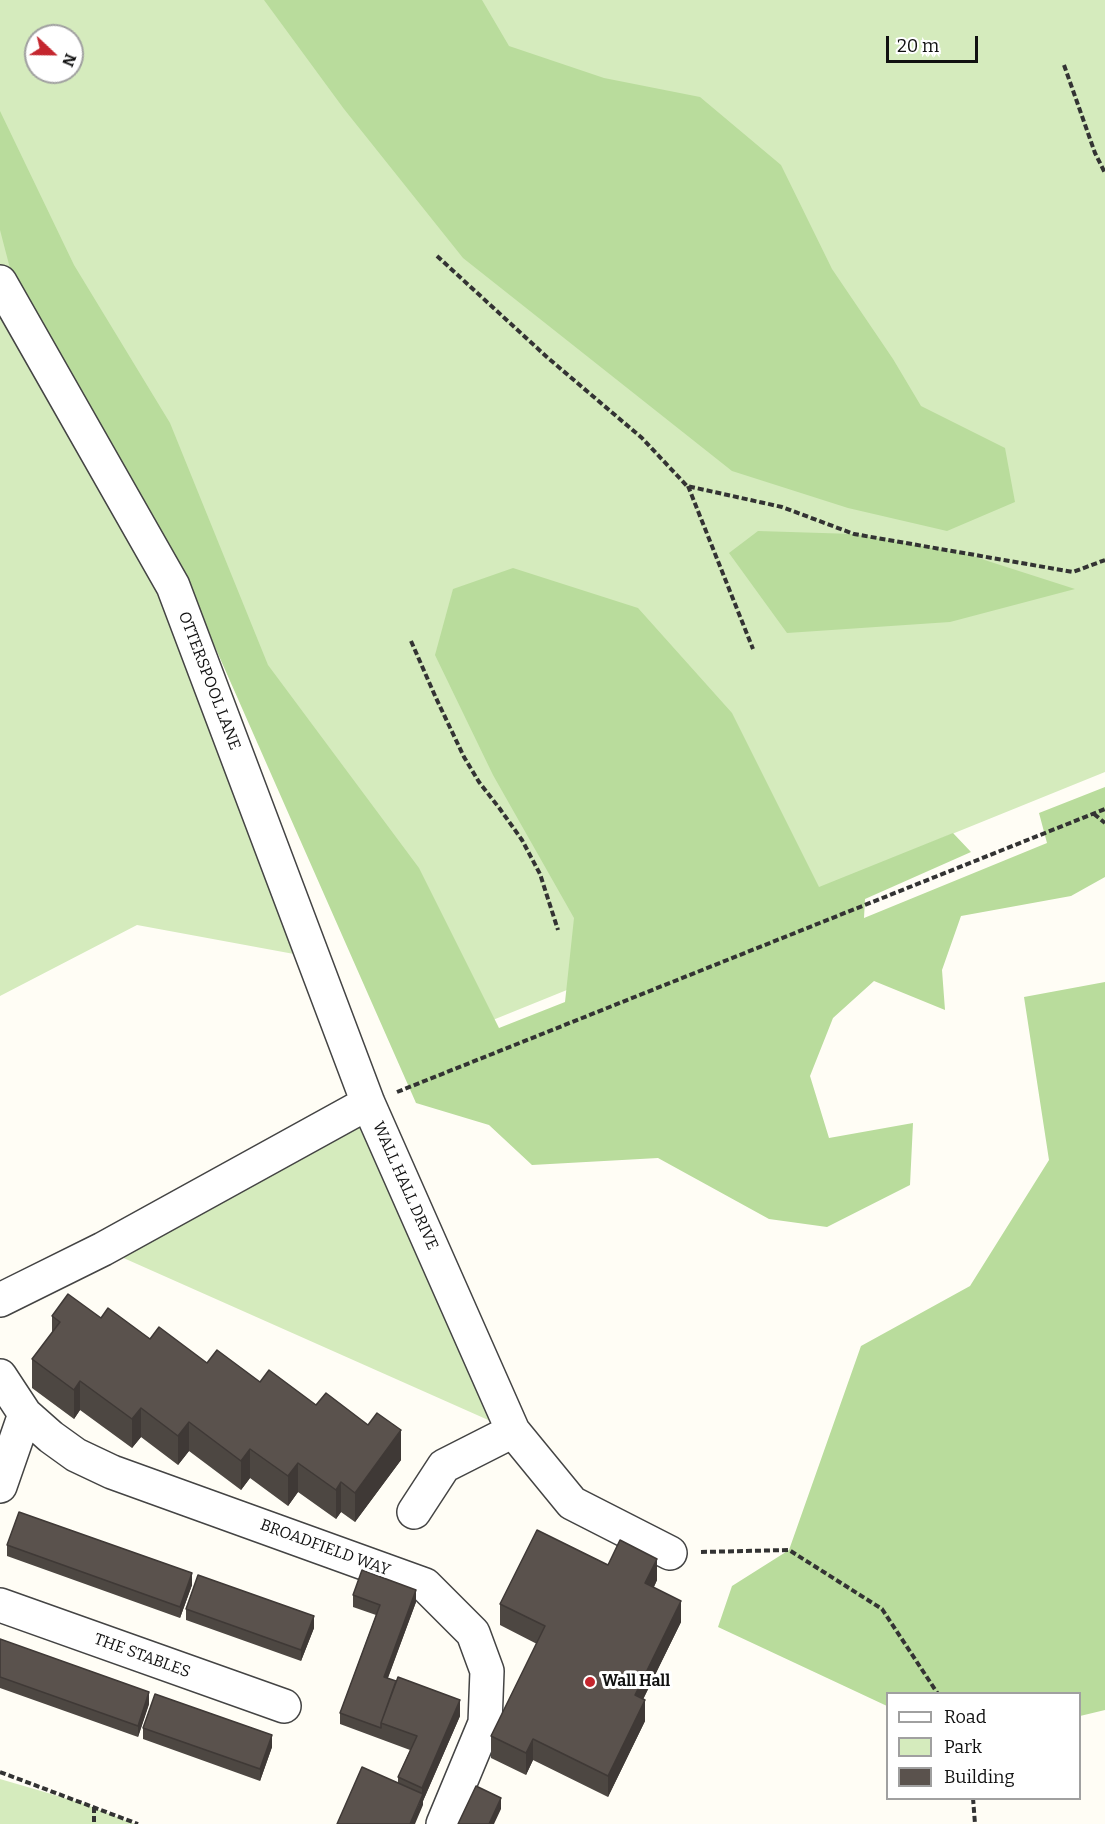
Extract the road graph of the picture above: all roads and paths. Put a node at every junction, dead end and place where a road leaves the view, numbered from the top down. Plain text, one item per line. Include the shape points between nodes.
1 (1064, 65) dead end
2 (1105, 173) edge
3 (437, 256) dead end
4 (0, 282) edge
5 (687, 486) junction
6 (1105, 560) edge
7 (411, 641) dead end
8 (753, 649) dead end
9 (1105, 809) edge
10 (1094, 814) junction
11 (1105, 823) edge
12 (558, 930) dead end
13 (368, 1103) junction
14 (0, 1300) edge
15 (0, 1376) edge
16 (25, 1414) junction
17 (513, 1431) junction
18 (0, 1486) edge
19 (414, 1512) dead end
20 (670, 1553) joint
21 (0, 1605) edge
22 (937, 1692) edge
23 (284, 1706) dead end
24 (0, 1772) edge
25 (973, 1800) edge
26 (94, 1807) junction
27 (94, 1824) edge
28 (138, 1824) edge
29 (443, 1824) edge
30 (975, 1824) edge

1 - 2 path
3 - 5 path via 642,438
4 - 13 street, OTTERSPOOL LANE via 174,585
5 - 6 path via 782,507 854,534 1073,572
5 - 8 path
7 - 12 path via 464,757 522,840 540,874
9 - 10 path
10 - 11 path
10 - 13 path
13 - 14 street, WALL HALL DRIVE via 103,1249
13 - 17 street, WALL HALL DRIVE
15 - 16 street, BROADFIELD WAY
16 - 18 street
16 - 29 street, BROADFIELD WAY via 76,1455 112,1472 425,1585 473,1633 487,1671 485,1723
17 - 19 street via 444,1466
17 - 20 street, WALL HALL DRIVE via 572,1503
20 - 22 path via 789,1550 882,1609
21 - 23 street, THE STABLES
24 - 26 path
25 - 30 path
26 - 27 path
26 - 28 path

